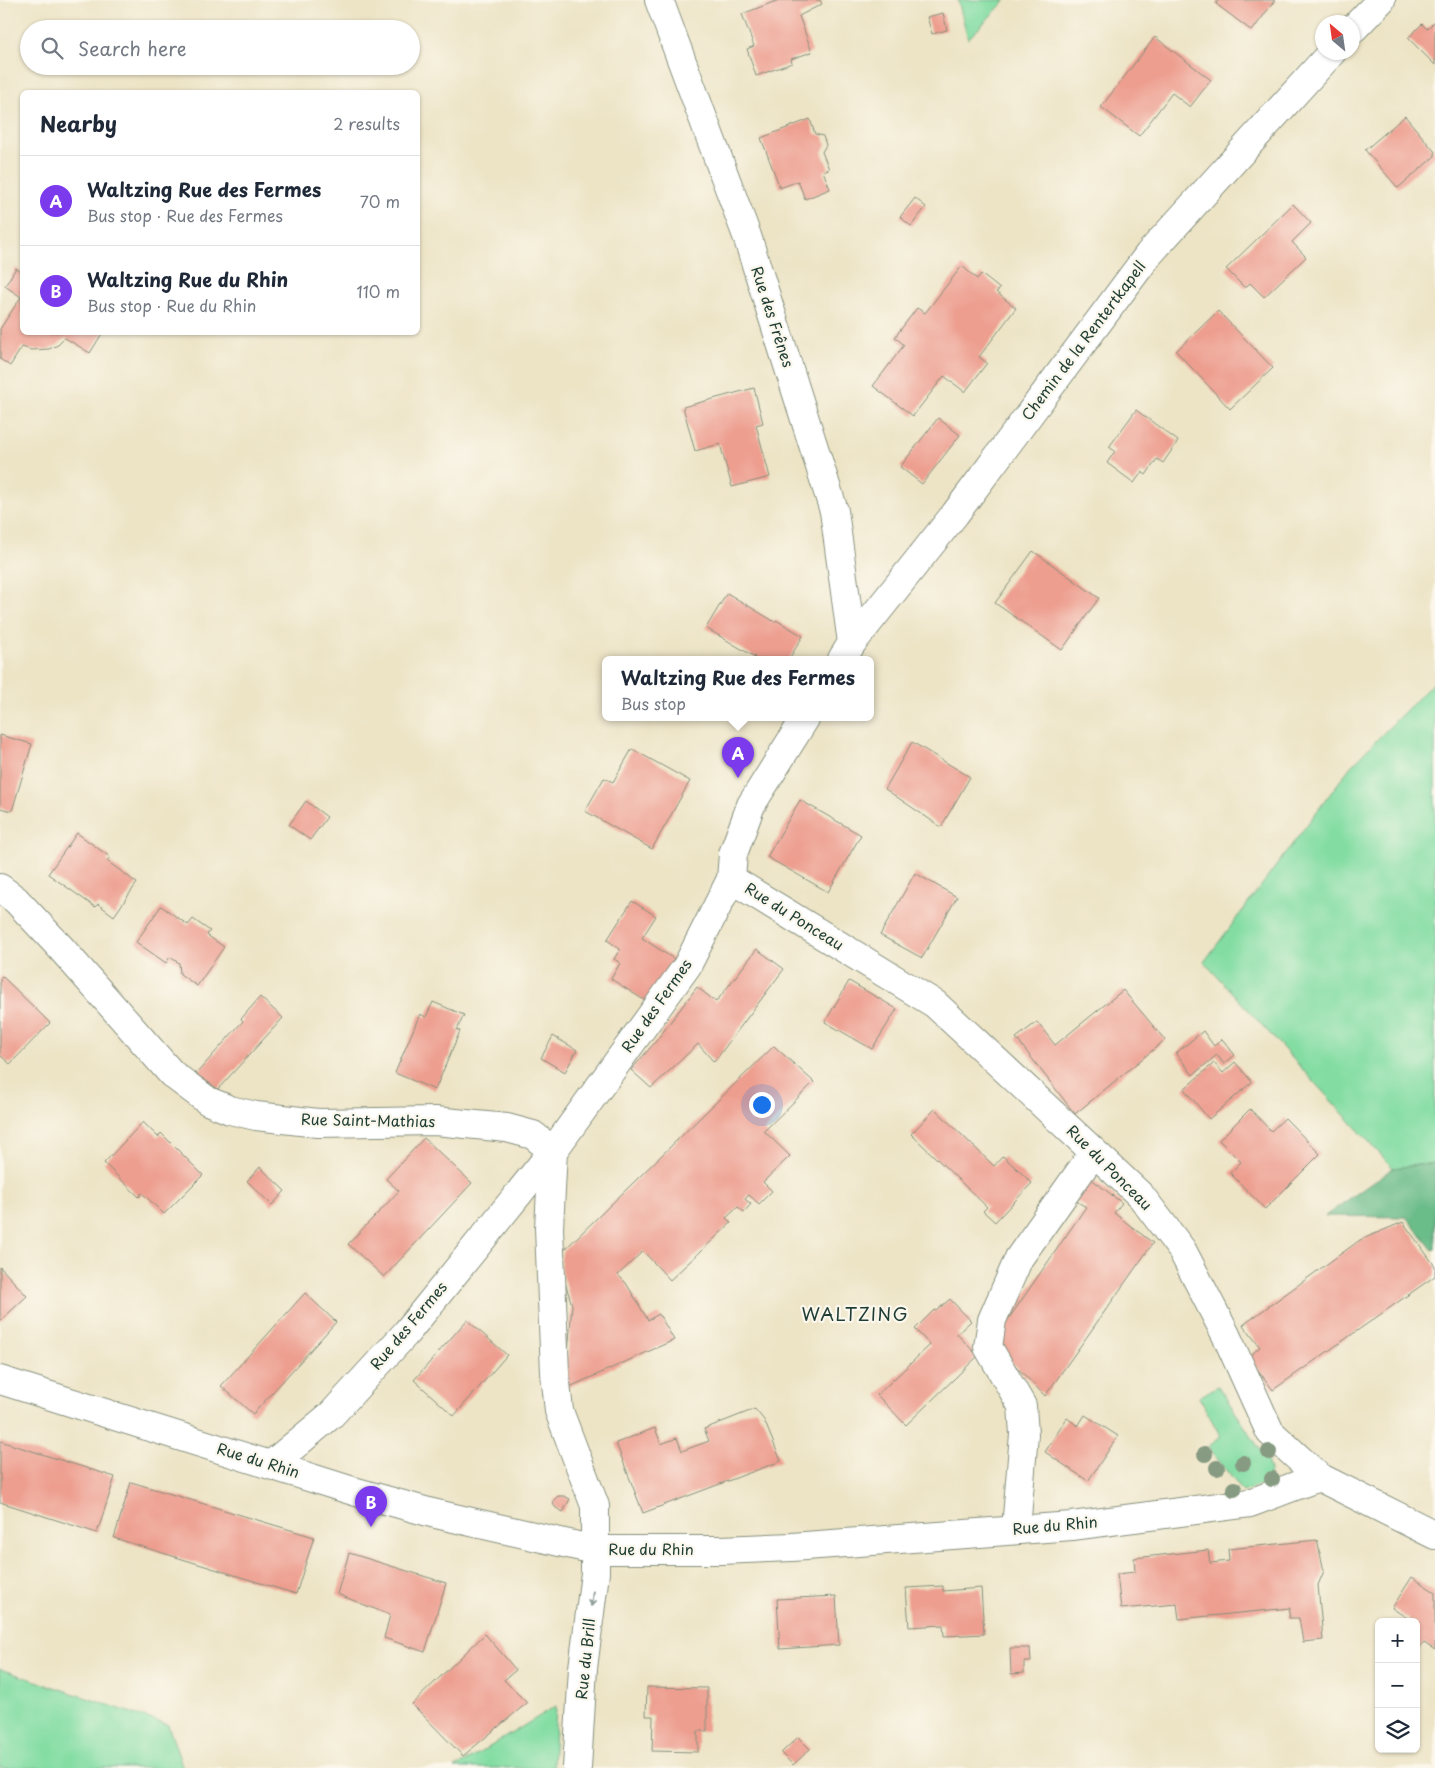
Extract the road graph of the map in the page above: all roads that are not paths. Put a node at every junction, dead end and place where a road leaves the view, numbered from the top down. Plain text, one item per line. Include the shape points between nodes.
1 (659, 0) edge
2 (1381, 0) edge
3 (1360, 22) edge
4 (1325, 60) edge
5 (847, 651) edge
6 (804, 721) edge
7 (731, 878) junction
8 (0, 888) edge
9 (553, 1151) junction
10 (1094, 1152) junction
11 (0, 1380) edge
12 (271, 1465) junction
13 (1319, 1477) junction
14 (1016, 1529) junction
15 (1435, 1535) edge
16 (595, 1550) junction
17 (577, 1768) edge

1 - 5 street, Rue des Frênes via 746,236 834,511
2 - 3 street
4 - 5 street, Chemin de la Rentertkapell via 1149,254 955,514
6 - 7 street, Rue des Fermes via 752,805 734,854
7 - 9 street, Rue des Fermes via 687,966
7 - 10 street, Rue du Ponceau via 935,1004
8 - 9 street, Rue Saint-Mathias via 60,946 172,1074 208,1101 256,1116 318,1123 435,1121 507,1128 533,1135
9 - 12 street, Rue des Fermes via 407,1332 332,1414
9 - 16 street via 549,1228 559,1411 595,1506
10 - 13 street, Rue du Ponceau via 1141,1196 1182,1250 1270,1432
10 - 14 street via 1019,1258 992,1320 988,1347 1022,1406 1024,1434
11 - 12 street, Rue du Rhin
12 - 16 street, Rue du Rhin via 432,1513
13 - 14 street, Rue du Rhin via 1250,1503 1072,1526
13 - 15 street, Rue du Ponceau
14 - 16 street, Rue du Rhin via 792,1547
16 -> 17 street, Rue du Brill

